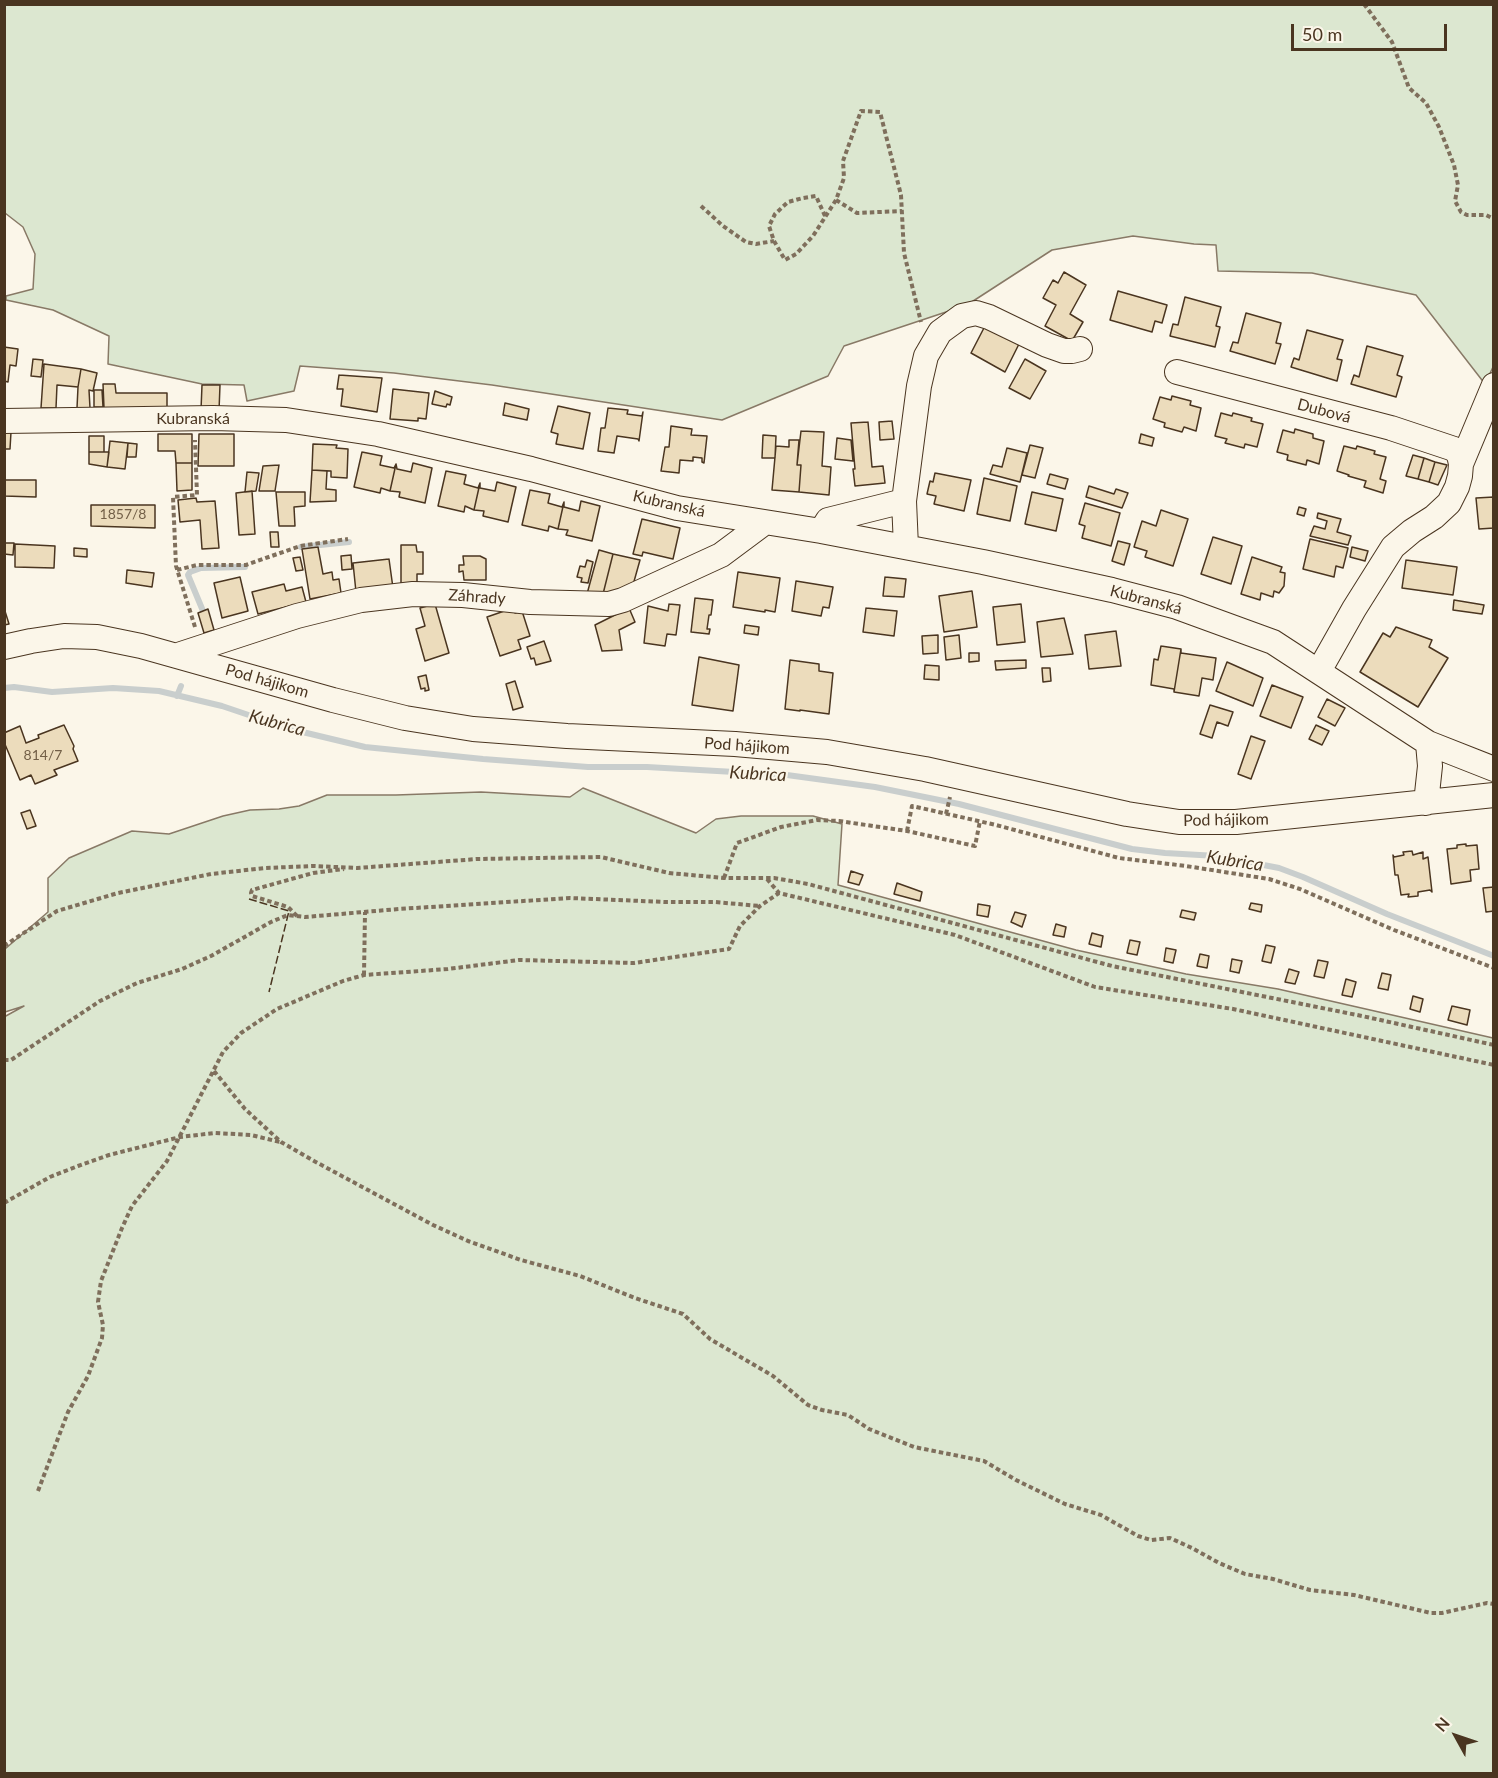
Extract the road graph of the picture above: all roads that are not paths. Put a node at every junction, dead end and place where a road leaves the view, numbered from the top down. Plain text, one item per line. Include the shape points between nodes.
1 (1080, 349) dead end
2 (1177, 372) dead end
3 (1494, 385) edge
4 (4, 421) edge
5 (1461, 464) junction
6 (904, 501) junction
7 (764, 523) junction
8 (821, 531) junction
9 (906, 547) junction
10 (4, 647) edge
11 (178, 655) junction
12 (1319, 671) junction
13 (1428, 743) junction
14 (1494, 769) edge
15 (1494, 795) edge
16 (1426, 803) junction

1 - 6 street via 1064,351 976,313 962,316 940,332 926,356 919,386
2 - 5 street, Dubová via 1391,428 1454,449
3 - 5 street
4 - 7 street, Kubranská via 286,420 378,434 677,508
5 - 12 street via 1449,503 1393,547
6 - 8 street via 828,520
6 - 9 street
7 - 8 street, Kubranská
7 - 11 street, Záhrady via 721,555 609,604 413,594 361,600 297,616
8 - 9 street, Kubranská
9 - 12 street, Kubranská via 1177,607 1274,642
10 - 11 street, Pod hájikom via 64,636 97,637
11 - 16 street, Pod hájikom via 417,720 473,729 827,752 1179,822 1236,822
12 - 13 street, Kubranská
13 - 14 street, Kubranská
13 - 16 street
15 - 16 street, Pod hájikom

